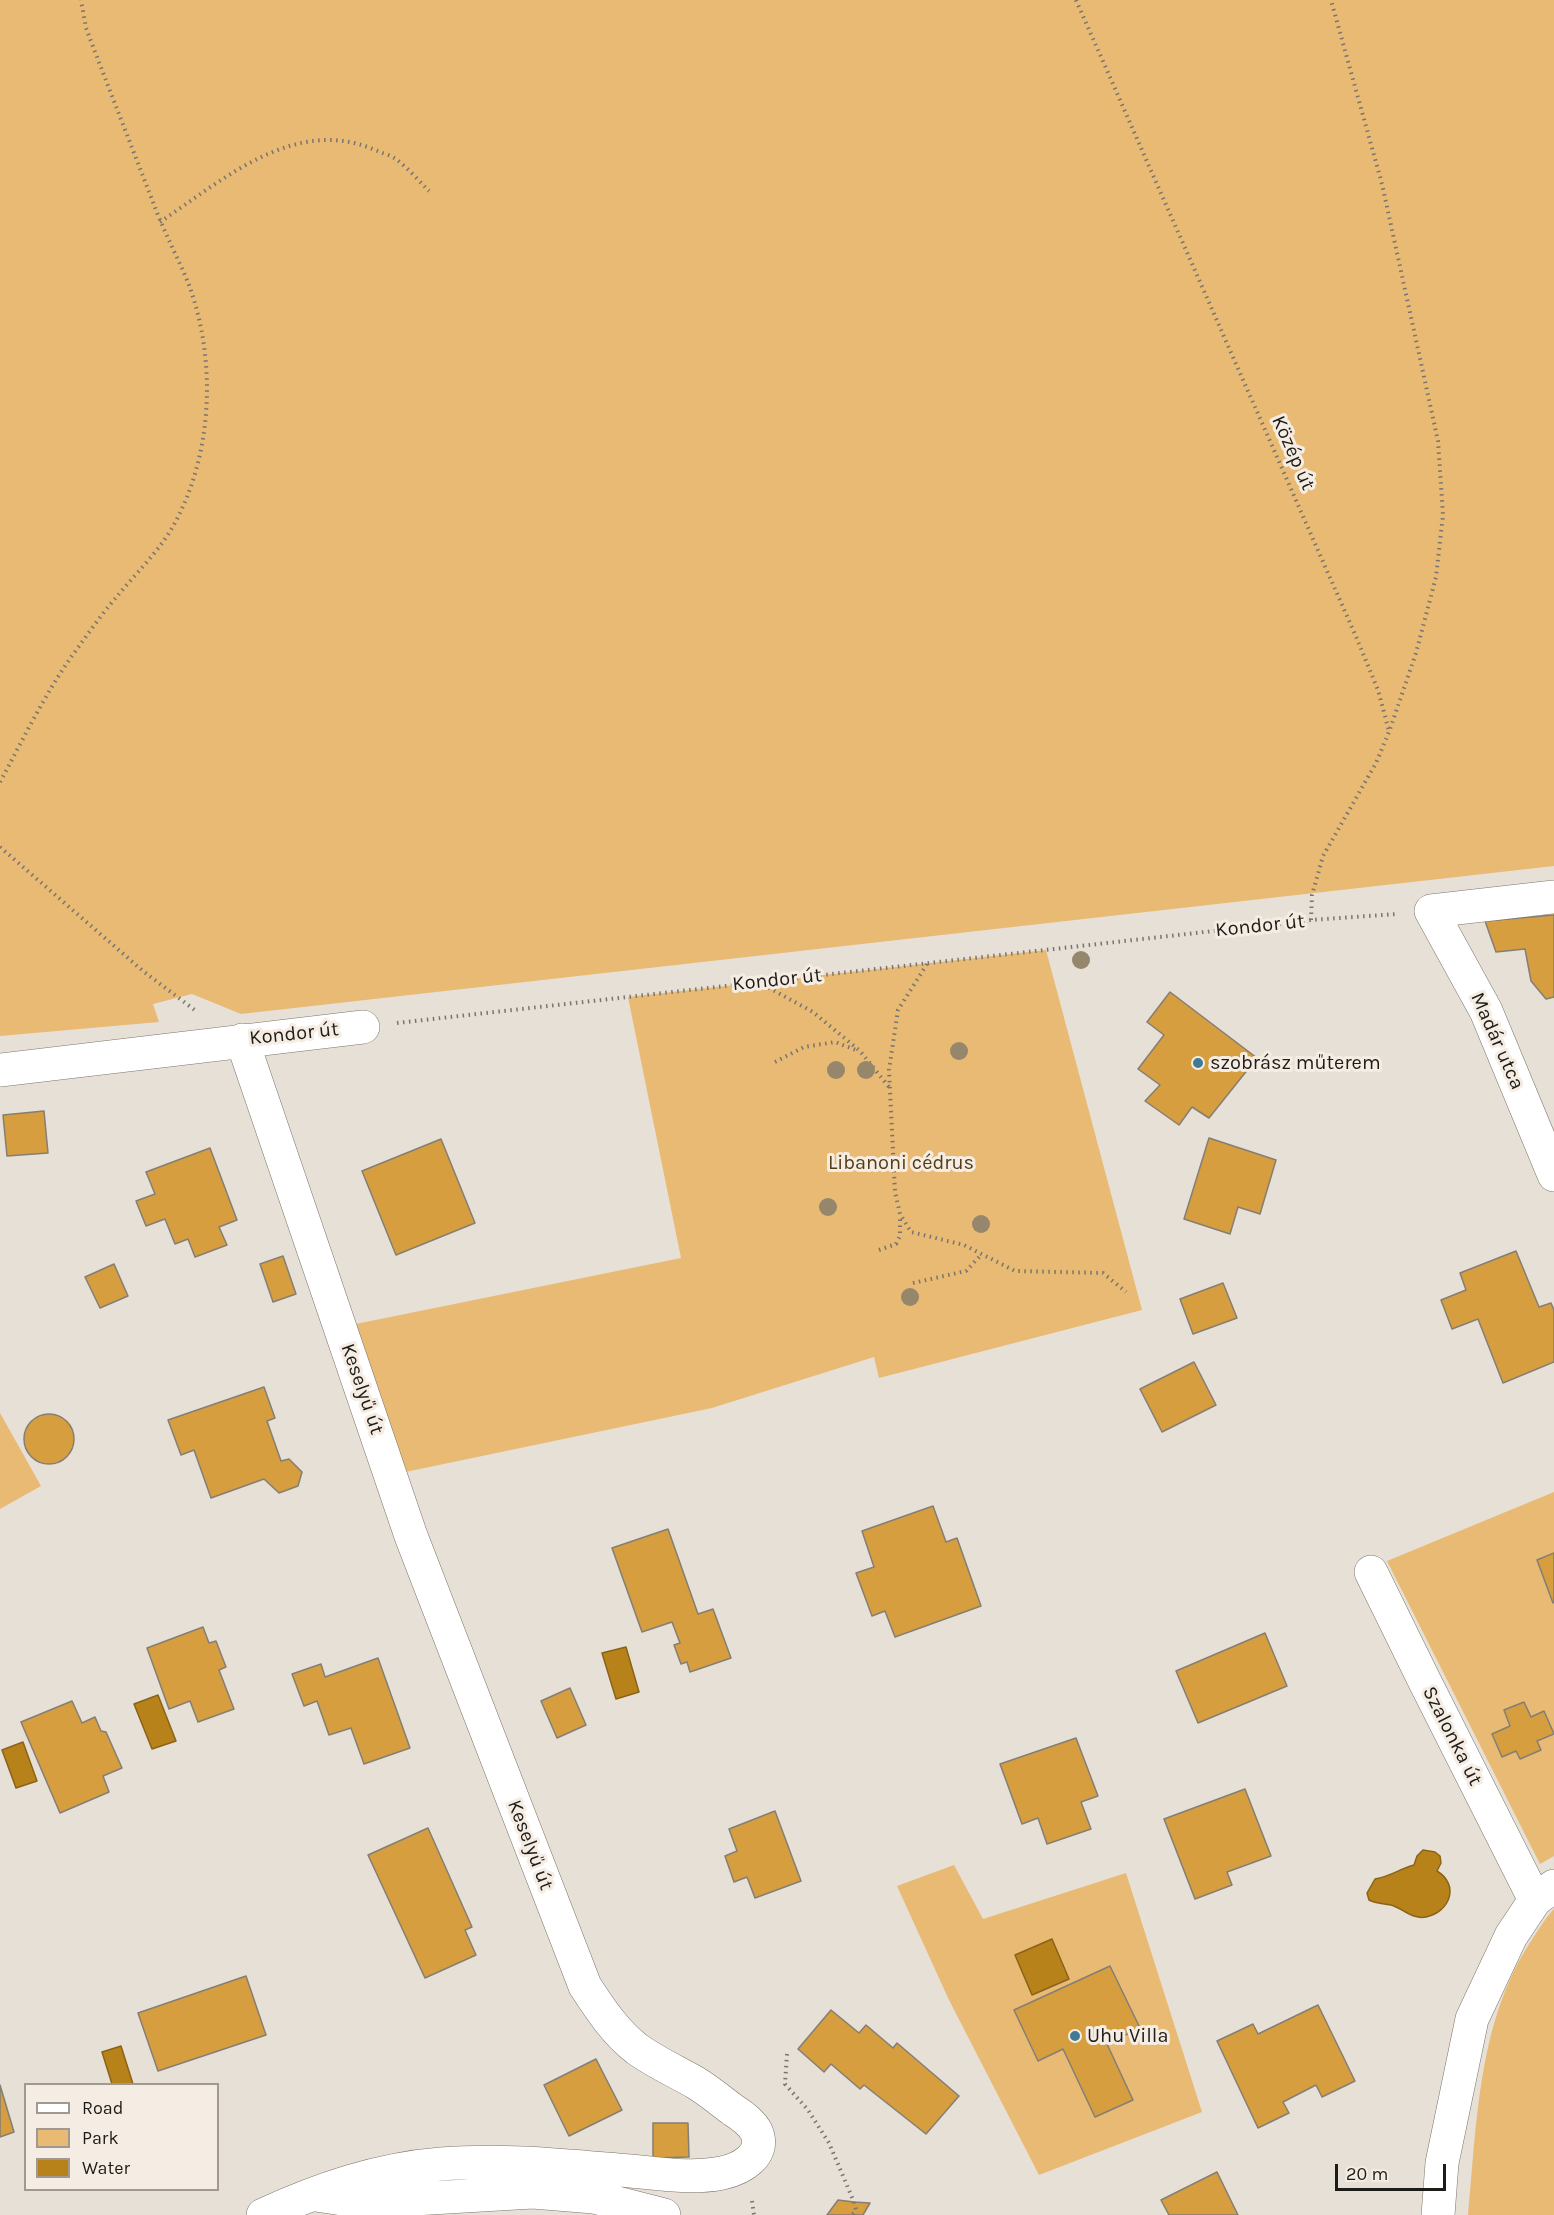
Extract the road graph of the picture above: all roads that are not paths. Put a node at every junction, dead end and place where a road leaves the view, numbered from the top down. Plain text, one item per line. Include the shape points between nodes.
1 (1554, 897) edge
2 (363, 1027) road end
3 (242, 1040) junction
4 (0, 1070) edge
5 (1554, 1175) edge
6 (1371, 1572) dead end
7 (1545, 1893) edge
8 (314, 2194) junction
9 (263, 2215) edge
10 (664, 2215) edge
11 (1438, 2215) edge

1 - 5 street, Madár utca via 1431,912 1486,1011
2 - 3 street, Kondor út
3 - 4 street, Kondor út
3 - 8 street, Keselyű út via 411,1536 585,1986 610,2022 637,2049 699,2085 747,2120 756,2131 759,2146 746,2164 703,2175 450,2163 349,2180
6 - 7 street, Szalonka út via 1429,1691
7 - 11 street, Szalonka út via 1511,1936 1472,2019 1442,2163
8 - 9 street
8 - 10 street via 363,2202 533,2192 594,2197

